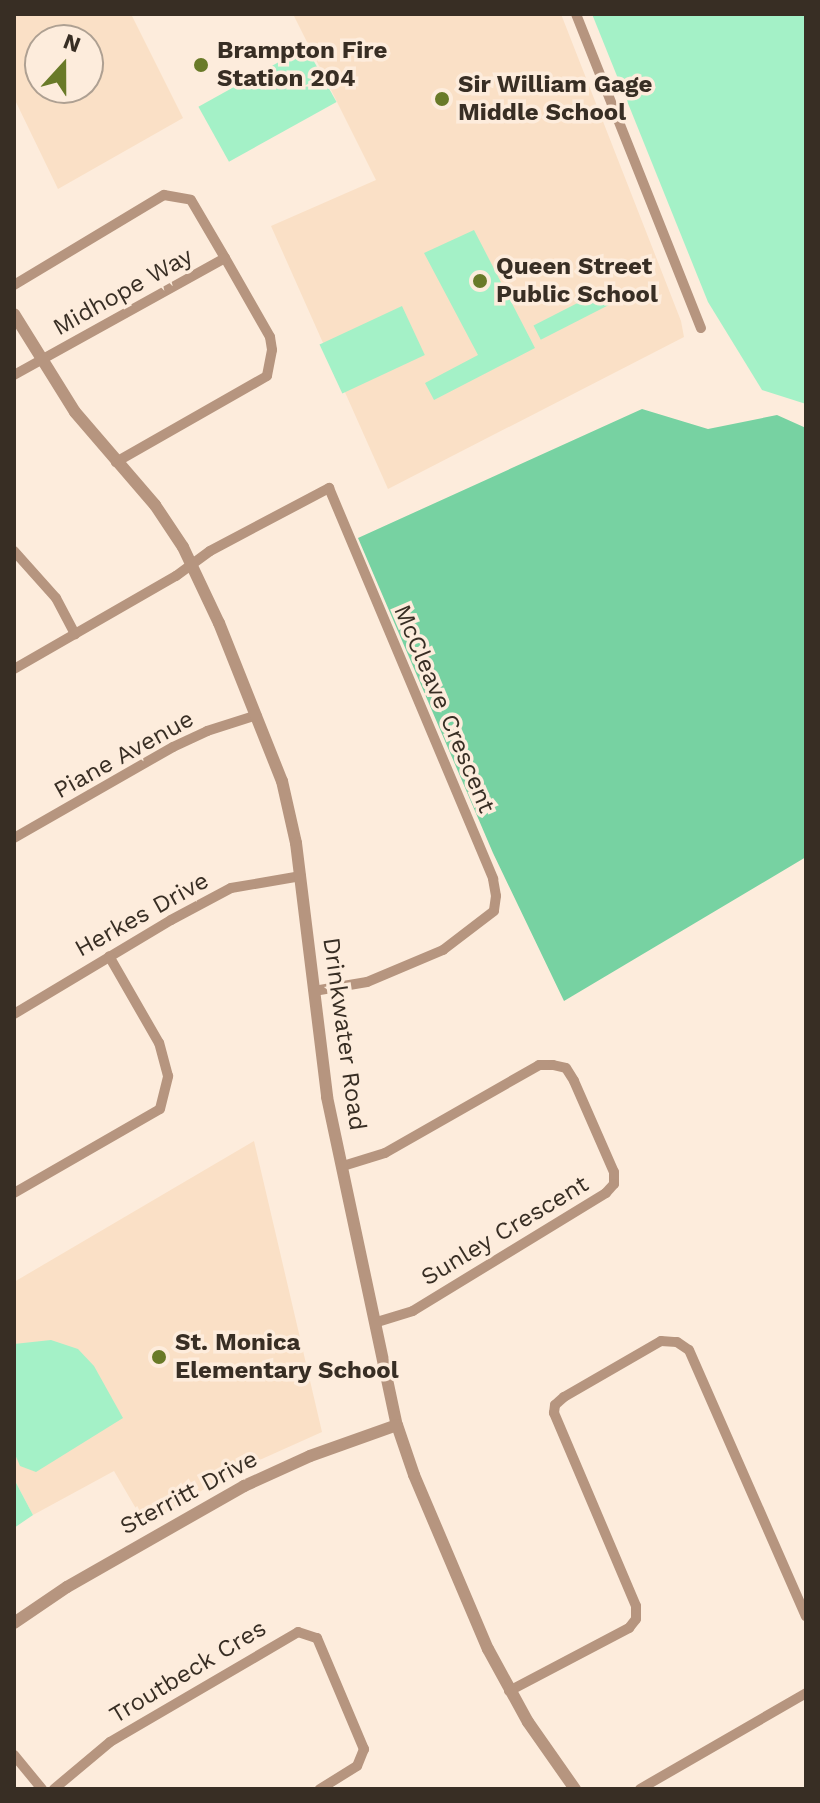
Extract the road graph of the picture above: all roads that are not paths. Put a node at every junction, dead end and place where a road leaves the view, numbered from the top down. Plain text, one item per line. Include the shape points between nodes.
1 (576, 14) edge
2 (225, 258) junction
3 (14, 285) edge
4 (14, 314) edge
5 (701, 328) dead end
6 (41, 361) junction
7 (14, 375) edge
8 (116, 462) junction
9 (14, 551) edge
10 (190, 566) junction
11 (75, 634) junction
12 (14, 669) edge
13 (257, 715) junction
14 (14, 838) edge
15 (301, 876) junction
16 (109, 956) junction
17 (314, 991) junction
18 (14, 1014) edge
19 (343, 1166) junction
20 (14, 1193) edge
21 (377, 1322) junction
22 (397, 1425) junction
23 (806, 1616) edge
24 (14, 1623) edge
25 (509, 1691) junction
26 (806, 1693) edge
27 (14, 1755) edge
28 (42, 1789) edge
29 (54, 1789) edge
30 (320, 1789) edge
31 (575, 1789) edge
32 (640, 1789) edge

1 - 5 street
2 - 3 street via 191,200 164,195
2 - 6 street, Midhope Way
2 - 8 street via 270,337 267,376
4 - 6 street, Drinkwater Road
6 - 7 street, Midhope Way
6 - 8 street, Drinkwater Road
8 - 10 street, Drinkwater Road via 165,519
9 - 11 street via 56,598
10 - 11 street
10 - 13 street, Drinkwater Road
10 - 17 street, McCleave Crescent via 329,488 493,879 494,911 443,950 367,982
11 - 12 street
13 - 14 street, Piane Avenue via 173,747
13 - 15 street, Drinkwater Road via 282,781
15 - 16 street, Herkes Drive via 231,888
15 - 17 street, Drinkwater Road
16 - 18 street, Herkes Drive
16 - 20 street via 159,1043 168,1076 160,1109
17 - 19 street, Drinkwater Road via 327,1097
19 - 21 street, Drinkwater Road
19 - 21 street, Sunley Crescent via 385,1153 539,1065 553,1065 566,1068 574,1081 614,1172 614,1184 606,1193 413,1311
21 - 22 street, Drinkwater Road
22 - 24 street, Sterritt Drive via 244,1486
22 - 25 street, Drinkwater Road
23 - 25 street via 689,1350 661,1341 564,1397 554,1413 636,1606 636,1619 629,1628
25 - 31 street, Drinkwater Road
26 - 32 street
27 - 28 street
29 - 30 street, Troutbeck Cres via 110,1742 298,1632 317,1638 364,1749 357,1766

